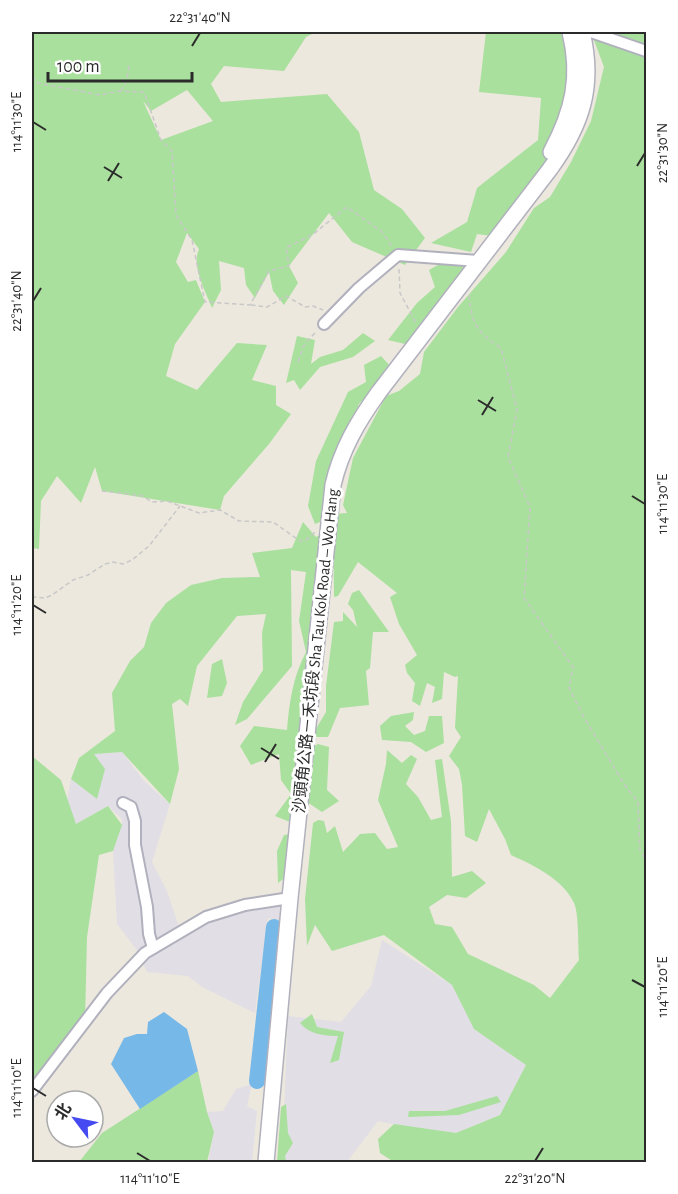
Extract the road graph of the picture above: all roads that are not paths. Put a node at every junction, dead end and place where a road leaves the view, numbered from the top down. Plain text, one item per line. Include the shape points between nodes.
1 (576, 33) edge
2 (646, 51) edge
3 (477, 261) junction
4 (324, 324) road end
5 (123, 803) dead end
6 (290, 898) junction
7 (153, 948) junction
8 (32, 1091) edge
9 (266, 1162) edge

1 - 2 street via 591,32
1 - 3 main road, 沙頭角公路－禾坑段 Sha Tau Kok Road – Wo Hang via 588,59 588,81 573,135
3 - 4 street via 398,255
3 - 6 main road, 沙頭角公路－禾坑段 Sha Tau Kok Road – Wo Hang via 358,421 338,466
5 - 7 street via 131,807 135,821 135,845
6 - 7 street via 245,905 206,917
6 - 9 main road, 沙頭角公路－禾坑段 Sha Tau Kok Road – Wo Hang
7 - 8 street via 107,993

